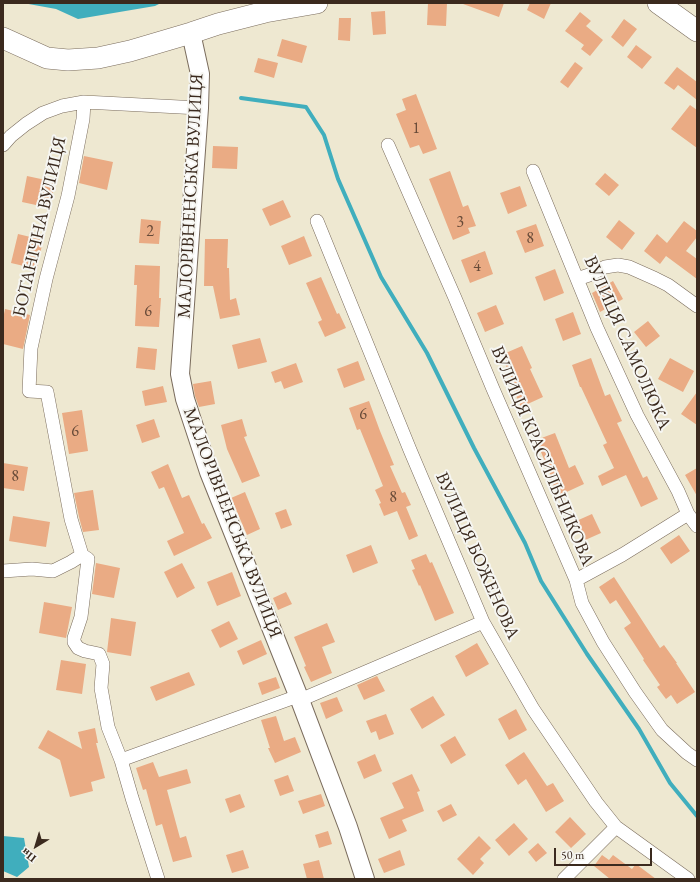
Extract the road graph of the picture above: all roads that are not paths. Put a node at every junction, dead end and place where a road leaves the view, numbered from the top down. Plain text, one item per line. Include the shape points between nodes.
1 (318, 3) edge
2 (658, 3) edge
3 (697, 31) edge
4 (191, 33) junction
5 (3, 38) edge
6 (84, 102) junction
7 (199, 108) junction
8 (3, 145) edge
9 (388, 145) dead end
10 (533, 171) dead end
11 (317, 221) dead end
12 (577, 279) junction
13 (697, 306) edge
14 (688, 514) junction
15 (697, 526) edge
16 (82, 555) junction
17 (3, 571) edge
18 (576, 580) junction
19 (483, 622) junction
20 (299, 698) junction
21 (121, 760) junction
22 (697, 760) edge
23 (616, 827) junction
24 (158, 879) edge
25 (365, 879) edge
26 (564, 879) edge
27 (688, 879) edge

1 - 4 main road via 265,12
2 - 3 main road
4 - 5 main road via 130,51 98,58 68,60 47,58
4 - 7 street, МАЛОРІВНЕНСЬКА ВУЛИЦЯ via 200,74
6 - 7 street, БОТАНІЧНА ВУЛИЦЯ
6 - 8 street, БОТАНІЧНА ВУЛИЦЯ via 43,113 21,128
6 - 16 street, БОТАНІЧНА ВУЛИЦЯ via 68,196 31,348 29,391 47,392 71,519
7 - 20 street, МАЛОРІВНЕНСЬКА ВУЛИЦЯ via 180,374 185,399 209,472
9 - 18 street, ВУЛИЦЯ КРАСИЛЬНИКОВА
10 - 12 street, ВУЛИЦЯ САМОЛЮКА
11 - 19 street, ВУЛИЦЯ БОЖЕНОВА
12 - 13 street via 605,267 629,267 656,278
12 - 14 street, ВУЛИЦЯ САМОЛЮКА via 637,415
14 - 15 street, ВУЛИЦЯ САМОЛЮКА
14 - 18 street
16 - 17 street via 53,571
16 - 21 street, БОТАНІЧНА ВУЛИЦЯ via 88,559 88,567 81,616 74,642 78,648 99,654 103,664 101,688 105,711 108,727
18 - 22 street, ВУЛИЦЯ КРАСИЛЬНИКОВА via 582,603 635,692 662,730
19 - 20 street
19 - 23 street, ВУЛИЦЯ БОЖЕНОВА via 533,709
20 - 21 street
20 - 25 street, МАЛОРІВНЕНСЬКА ВУЛИЦЯ
21 - 24 street, БОТАНІЧНА ВУЛИЦЯ
23 - 26 street
23 - 27 street, ВУЛИЦЯ БОЖЕНОВА

